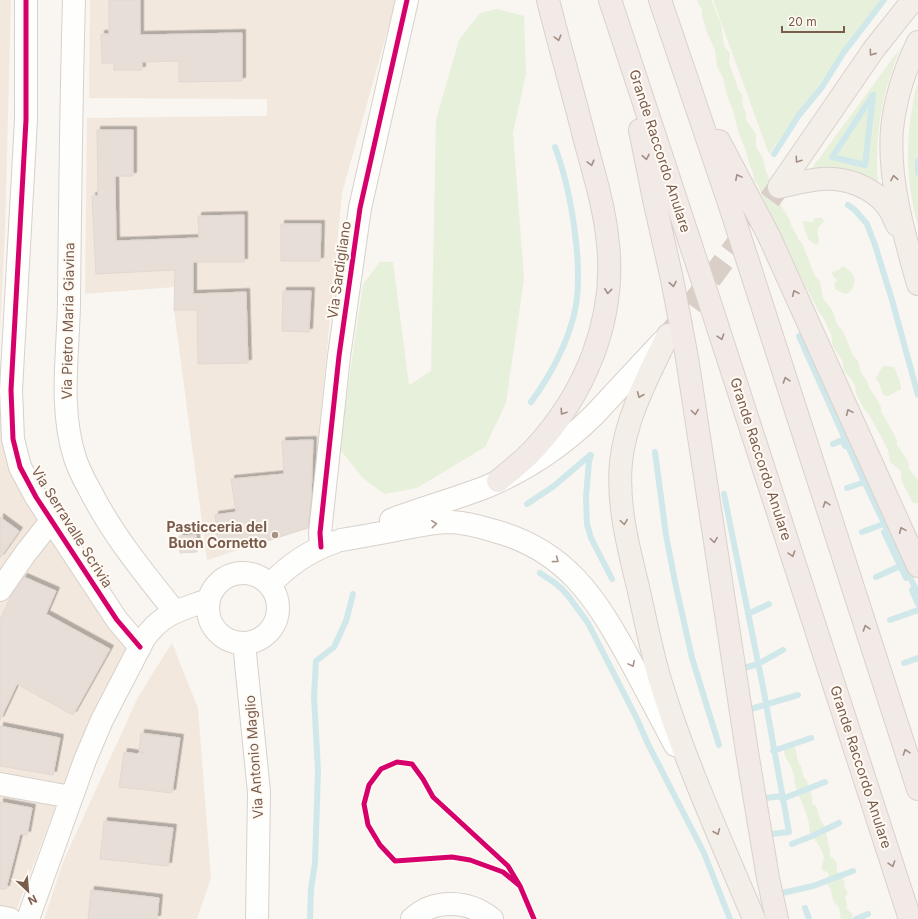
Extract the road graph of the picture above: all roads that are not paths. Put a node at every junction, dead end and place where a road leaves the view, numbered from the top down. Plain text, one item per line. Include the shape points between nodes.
1 (26, 0) edge
2 (74, 0) edge
3 (407, 0) edge
4 (548, 0) edge
5 (610, 0) edge
6 (660, 0) edge
7 (913, 0) edge
8 (621, 36) junction
9 (918, 42) edge
10 (688, 84) junction
11 (909, 250) junction
12 (918, 284) edge
13 (668, 335) joint
14 (498, 482) junction
15 (51, 521) junction
16 (331, 544) junction
17 (918, 566) edge
18 (270, 585) junction
19 (0, 590) edge
20 (208, 600) junction
21 (175, 612) junction
22 (244, 643) junction
23 (140, 647) junction
24 (0, 784) edge
25 (918, 789) edge
26 (702, 796) junction
27 (71, 797) junction
28 (0, 917) edge
29 (10, 919) edge
30 (28, 919) edge
31 (257, 919) edge
32 (412, 919) edge
33 (492, 919) edge
34 (754, 919) edge
35 (777, 919) edge
36 (910, 919) edge

1 - 15 street, Via Serravalle Scrivia via 26,120 11,390 13,439 20,467
2 - 21 street, Via Pietro Maria Giavina via 69,306 65,379 70,439 79,467 107,520
3 - 16 street, Via Sardigliano via 360,208 338,363 320,533
4 -> 14 highway via 601,200 610,263 608,289 598,342 590,365 570,402 533,450
5 - 8 highway, Grande Raccordo Anulare
6 - 10 highway
7 -> 11 main road via 874,49 779,187 822,179 835,179 860,185 880,198 888,207
8 -> 35 highway via 687,358 745,743
8 -> 36 highway, Grande Raccordo Anulare via 712,307
11 -> 9 main road via 892,170 892,128 902,79
17 -> 10 highway via 770,236
25 -> 10 highway via 730,206
11 - 12 main road
13 - 14 street via 585,425 541,458
13 -> 26 main road via 627,429 621,463 622,505 626,535 660,680
14 - 16 street
15 - 19 street
15 - 23 street, Via Serravalle Scrivia via 117,620
16 - 18 street via 290,565
16 -> 26 street via 426,524 452,522 505,533 553,558 582,585 606,617
18 - 20 street via 262,578 251,574 235,574 220,581
18 - 22 street via 276,596 276,620 261,638
20 - 21 street
20 - 22 street via 209,618 218,633 227,640
21 - 23 street via 152,627
22 - 31 street, Via Antonio Maglio via 259,792
23 - 27 street via 102,720
24 - 27 street
26 -> 34 main road
27 - 30 street
28 - 29 street
32 - 33 street via 432,908 452,903 471,907

